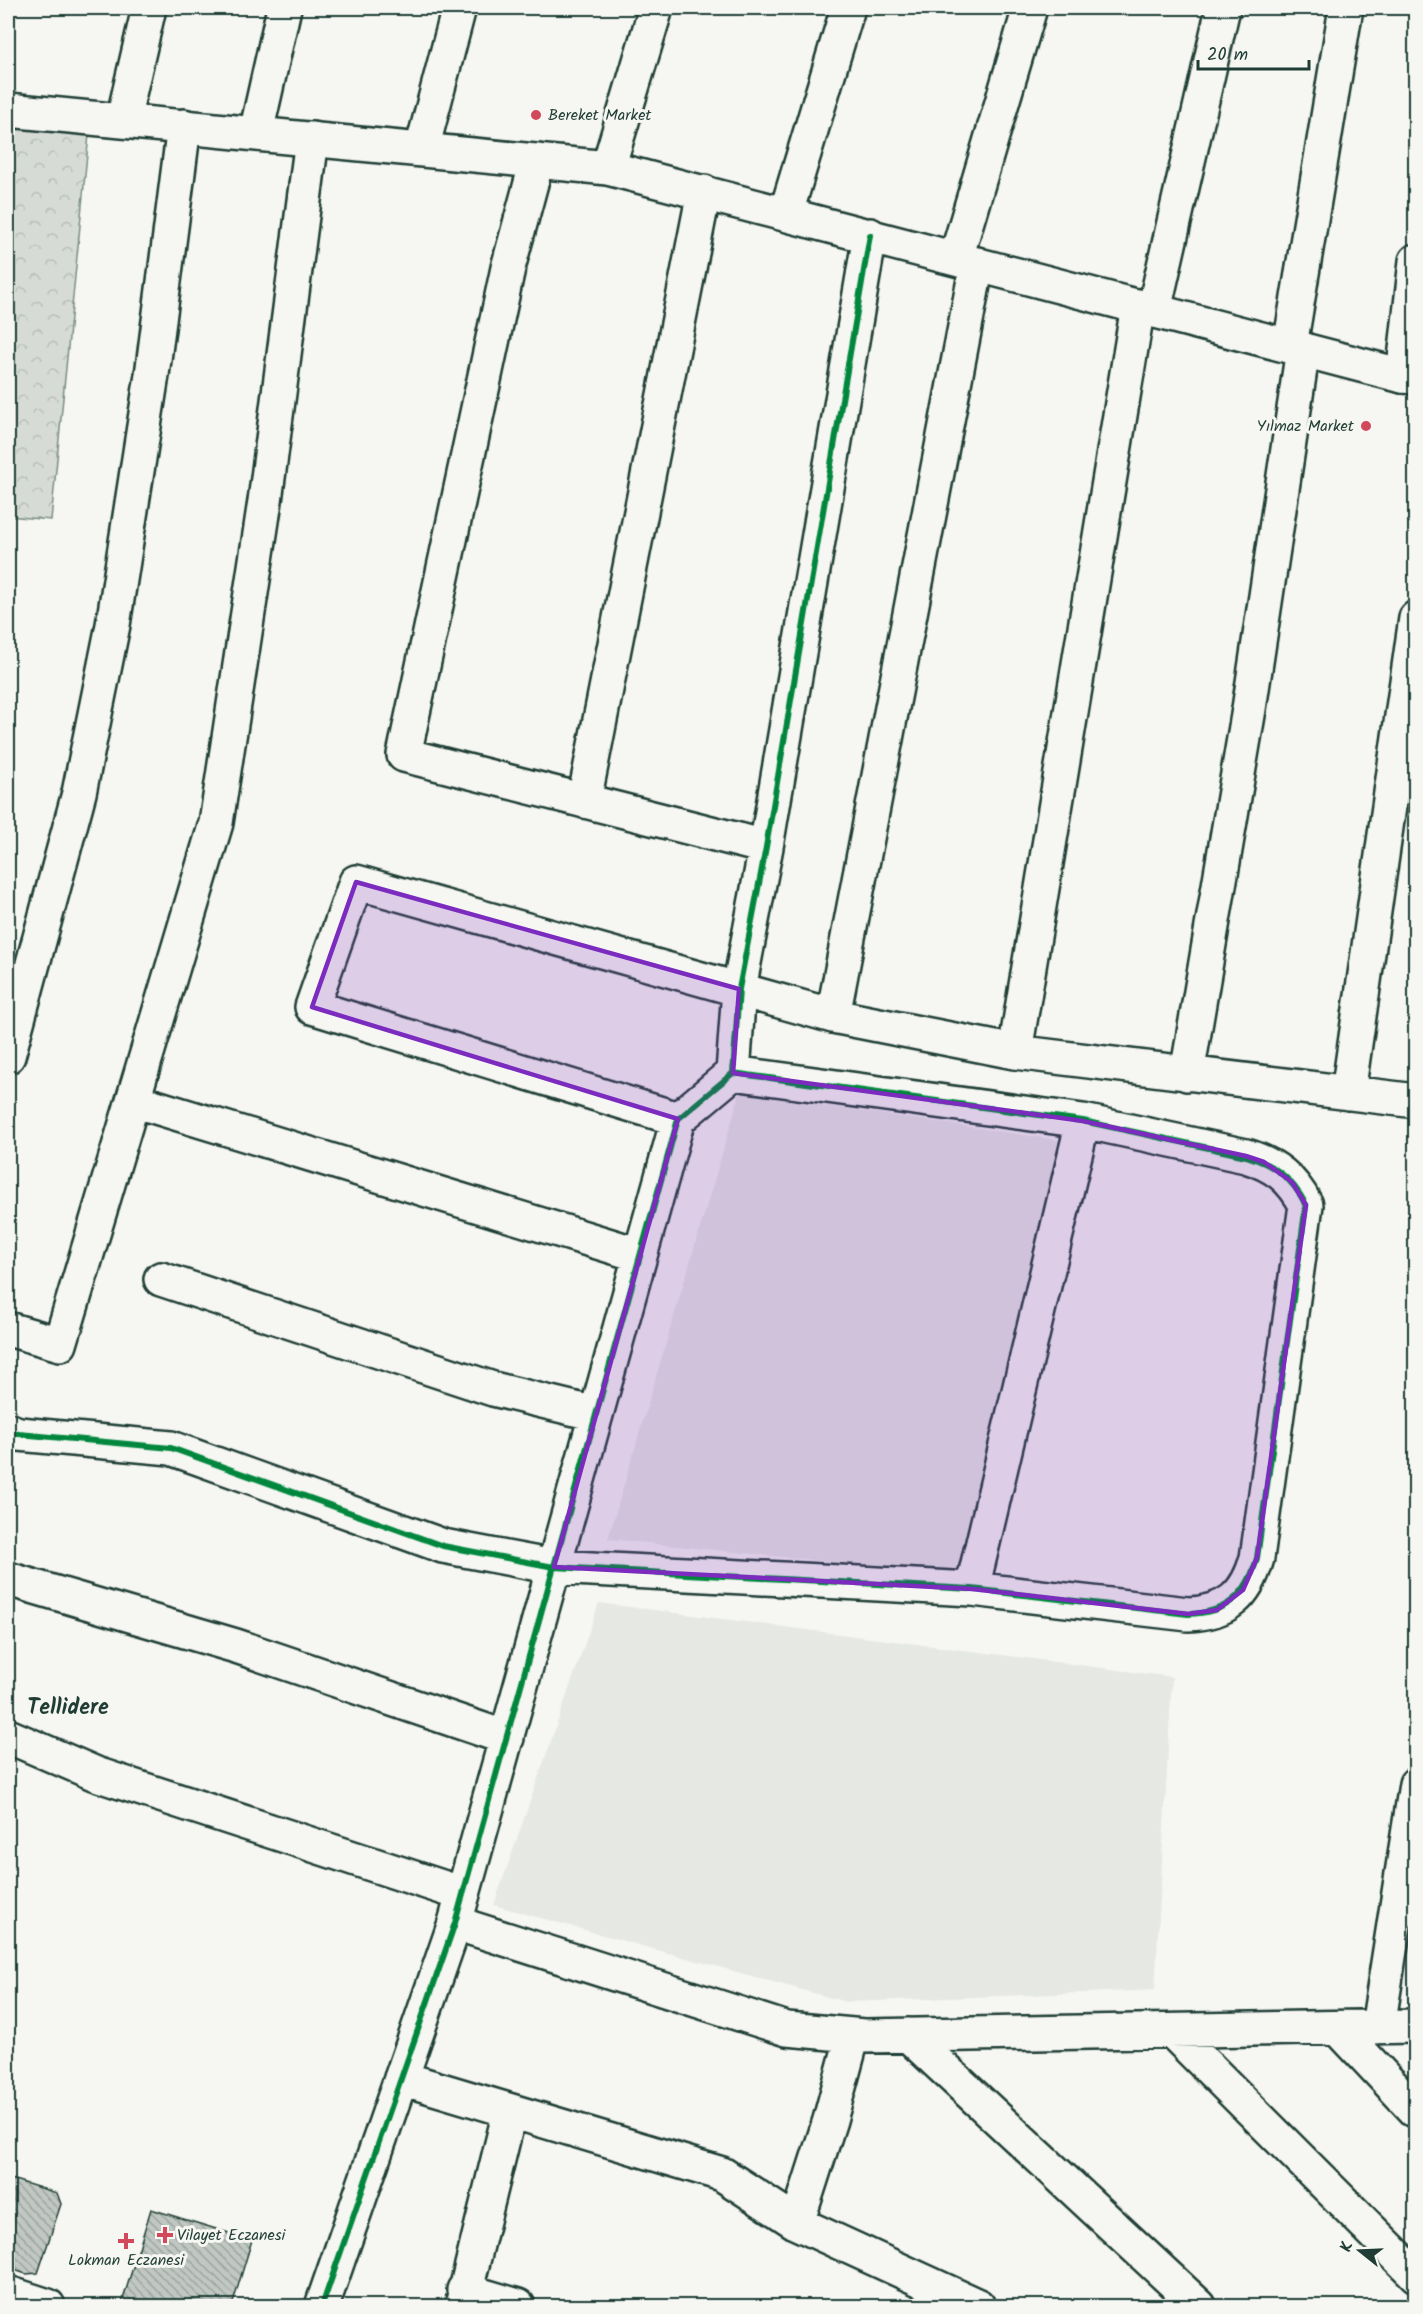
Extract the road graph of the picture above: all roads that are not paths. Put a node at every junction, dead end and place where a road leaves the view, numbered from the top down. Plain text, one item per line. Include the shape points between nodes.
1 (149, 8) edge
2 (284, 8) edge
3 (459, 8) edge
4 (656, 8) edge
5 (848, 8) edge
6 (1030, 8) edge
7 (1223, 8) edge
8 (1346, 8) edge
9 (8, 110) edge
10 (123, 120) junction
11 (184, 126) junction
12 (256, 133) junction
13 (312, 139) junction
14 (422, 149) junction
15 (537, 160) junction
16 (608, 168) junction
17 (704, 192) junction
18 (786, 213) junction
19 (870, 235) junction
20 (967, 261) junction
21 (1416, 261) edge
22 (1146, 308) junction
23 (1296, 348) junction
24 (1409, 376) edge
25 (1416, 618) edge
26 (584, 801) junction
27 (766, 847) junction
28 (739, 989) junction
29 (14, 1004) edge
30 (833, 1016) junction
31 (1015, 1052) junction
32 (8, 1056) edge
33 (733, 1073) junction
34 (1187, 1074) junction
35 (1348, 1093) junction
36 (133, 1100) junction
37 (1416, 1101) edge
38 (678, 1119) junction
39 (1083, 1121) junction
40 (640, 1255) junction
41 (160, 1279) dead end
42 (8, 1329) edge
43 (596, 1414) junction
44 (8, 1430) edge
45 (554, 1566) junction
46 (8, 1579) edge
47 (972, 1589) junction
48 (8, 1736) edge
49 (507, 1738) junction
50 (1416, 1784) edge
51 (459, 1908) junction
52 (1416, 2026) edge
53 (1378, 2027) junction
54 (1338, 2028) junction
55 (1172, 2031) junction
56 (853, 2035) junction
57 (909, 2035) junction
58 (401, 2078) junction
59 (510, 2111) junction
60 (1416, 2111) edge
61 (797, 2223) junction
62 (1416, 2275) edge
63 (8, 2293) edge
64 (463, 2298) edge
65 (48, 2307) edge
66 (322, 2307) edge
67 (518, 2307) edge
68 (978, 2307) edge
69 (1199, 2307) edge

1 - 10 street
2 - 12 street
3 - 14 street
4 - 16 street
5 - 18 street
6 - 20 street
7 - 22 street
8 - 23 street
9 - 10 street
10 - 11 street
11 - 12 street
11 - 29 street via 152,375 113,625 80,793
12 - 13 street
13 - 14 street
13 - 36 street via 266,489 216,823
14 - 15 street
15 - 16 street
15 - 26 street via 508,268 404,755
16 - 17 street
17 - 18 street
17 - 26 street
18 - 19 street
19 - 20 street
19 - 27 street
20 - 22 street
20 - 30 street
21 - 24 street
22 - 23 street
22 - 31 street
23 - 24 street
23 - 34 street via 1249,709
25 - 35 street
26 - 27 street
27 - 28 street
28 - 30 street
28 - 33 street
28 - 38 street via 356,882 312,1006
29 - 32 street
30 - 31 street
31 - 34 street
33 - 38 street
33 - 39 street
34 - 35 street
35 - 37 street
36 - 40 street
36 - 42 street via 60,1344
38 - 40 street
39 - 47 street
39 - 47 street via 1264,1162 1292,1182 1306,1205 1257,1558 1243,1590 1230,1602 1203,1614
40 - 43 street
41 - 43 street via 493,1389
43 - 45 street
44 - 45 street via 171,1448 444,1546
45 - 47 street
45 - 49 street
46 - 49 street via 236,1646
48 - 51 street via 96,1774
49 - 51 street
50 - 53 street
51 - 56 street via 787,2029
51 - 58 street
52 - 53 street
53 - 54 street
54 - 55 street
54 - 60 street
55 - 57 street
55 - 62 street
56 - 57 street
56 - 61 street
57 - 69 street
58 - 59 street
58 - 66 street
59 - 61 street via 722,2174
59 - 64 street
61 - 68 street
63 - 65 street
64 - 67 street

